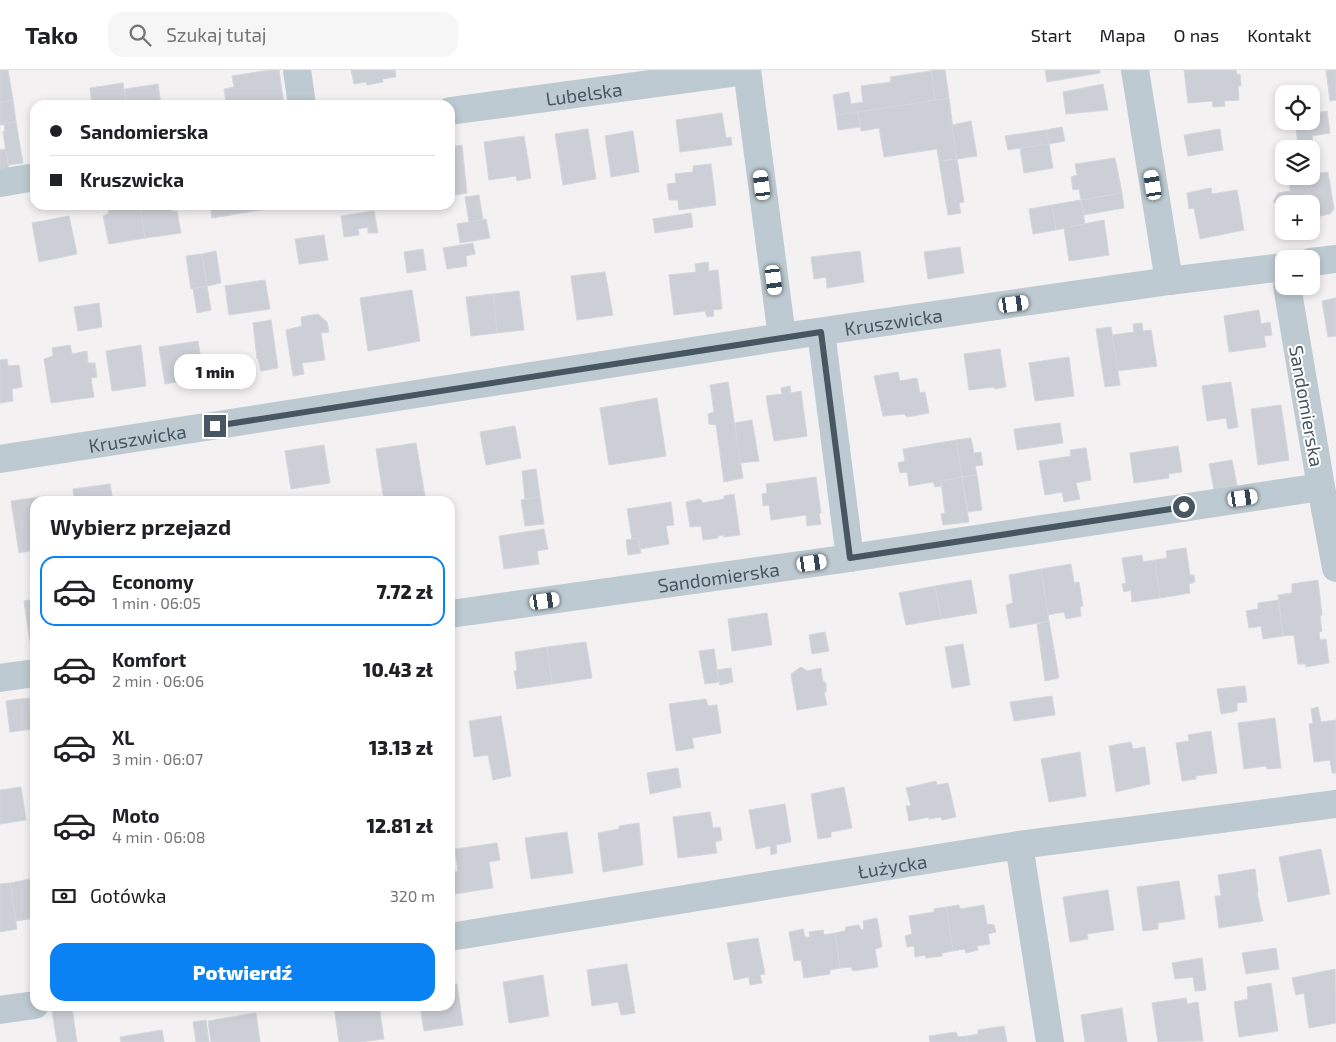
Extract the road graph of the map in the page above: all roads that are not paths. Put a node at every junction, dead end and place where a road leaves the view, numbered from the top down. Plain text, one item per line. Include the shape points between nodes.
1 (297, 70) edge
2 (747, 70) edge
3 (1134, 70) edge
4 (301, 100) edge
5 (455, 110) edge
6 (30, 178) edge
7 (0, 183) edge
8 (1336, 259) edge
9 (1320, 261) edge
10 (1275, 267) edge
11 (1169, 281) junction
12 (1289, 295) edge
13 (821, 332) junction
14 (782, 338) junction
15 (0, 459) edge
16 (1321, 487) junction
17 (850, 558) junction
18 (1336, 568) edge
19 (455, 613) edge
20 (30, 674) edge
21 (0, 678) edge
22 (1336, 804) edge
23 (1019, 845) junction
24 (455, 936) edge
25 (30, 1005) edge
26 (0, 1010) edge
27 (1050, 1042) edge

1 - 4 street
2 - 5 street, Lubelska
2 - 14 street
3 - 11 street
6 - 7 street
8 - 9 street
10 - 11 street, Kruszwicka
11 - 13 street, Kruszwicka
12 - 16 street, Sandomierska
13 - 14 street, Kruszwicka
13 - 17 street
14 - 15 street, Kruszwicka
16 - 17 street, Sandomierska
16 - 18 street
17 - 19 street, Sandomierska
20 - 21 street
22 - 23 street, Łużycka
23 - 24 street, Łużycka
23 - 27 street
25 - 26 street

